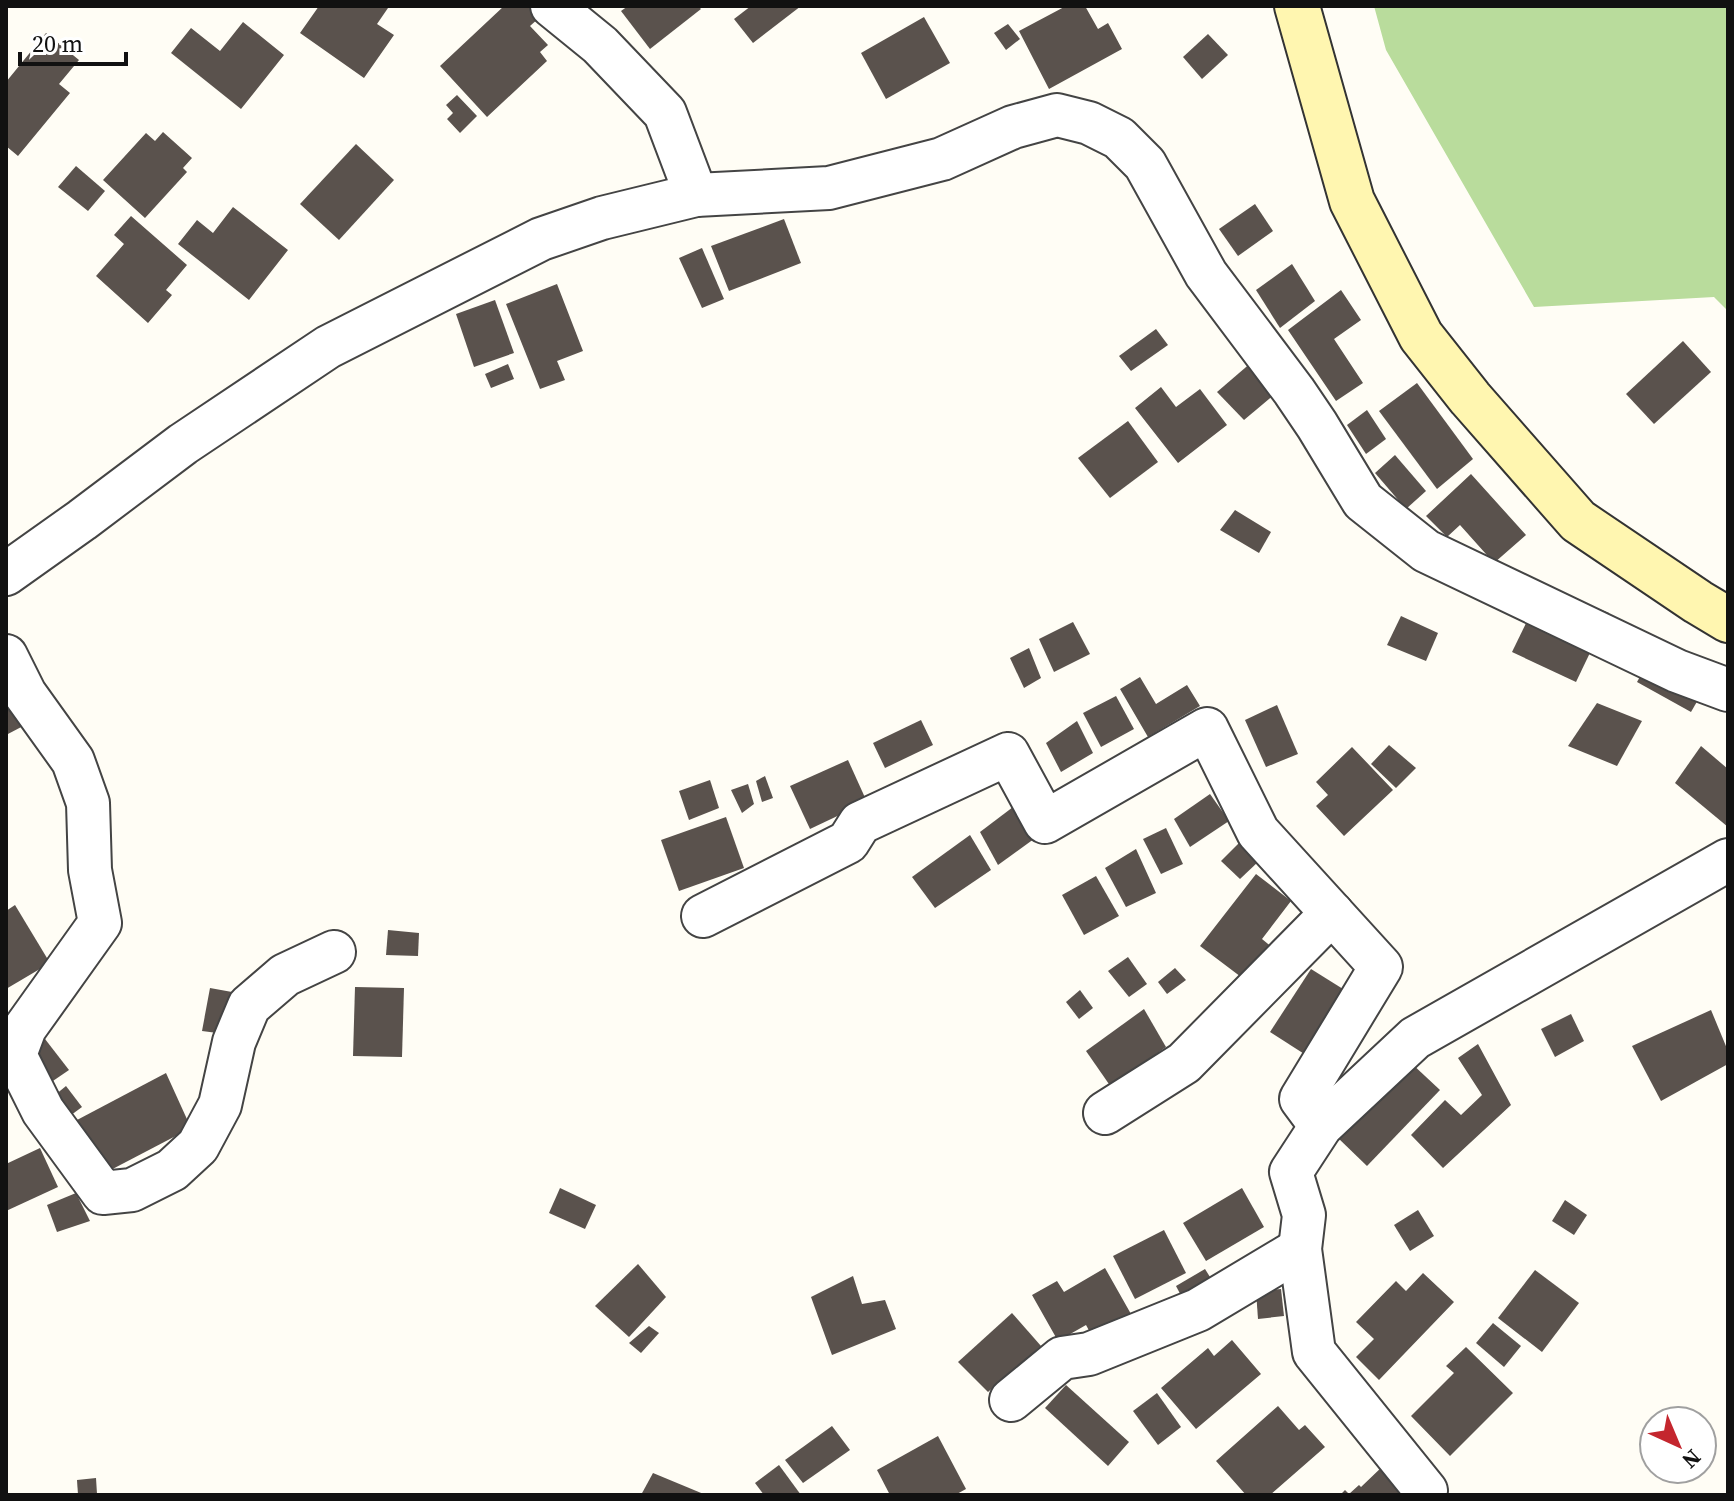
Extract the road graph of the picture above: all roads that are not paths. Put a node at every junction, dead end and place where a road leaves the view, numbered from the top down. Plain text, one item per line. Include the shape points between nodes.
1 (552, 6) edge
2 (1297, 6) edge
3 (696, 195) junction
4 (6, 574) edge
5 (1728, 620) edge
6 (6, 656) edge
7 (1728, 690) edge
8 (1728, 860) edge
9 (1332, 913) junction
10 (703, 916) dead end
11 (334, 952) dead end
12 (1105, 1113) dead end
13 (1321, 1126) junction
14 (1300, 1249) junction
15 (1011, 1400) dead end
16 (1424, 1495) edge

1 - 3 street via 600,45 665,113
2 - 5 street via 1352,201 1421,336 1578,521
3 - 4 street via 541,239 328,347 183,444
3 - 7 street via 829,188 942,159 1013,127 1057,115 1089,123 1119,138 1145,164 1206,274 1294,391 1363,501 1426,551 1677,671
6 - 11 street via 25,694 73,761 88,803 90,870 100,923 25,1028 15,1055 43,1111 103,1193 132,1190 172,1170 198,1146 220,1105 234,1042 249,1006 285,975
8 - 13 street via 1415,1038
9 - 10 street via 1258,832 1207,729 1045,822 1008,754 860,823 848,842
9 - 12 street via 1184,1063
9 - 13 street via 1381,967 1301,1099
13 - 14 street via 1291,1172 1304,1215
14 - 15 street via 1198,1310 1089,1354 1062,1358
14 - 16 street via 1314,1352 1426,1491

